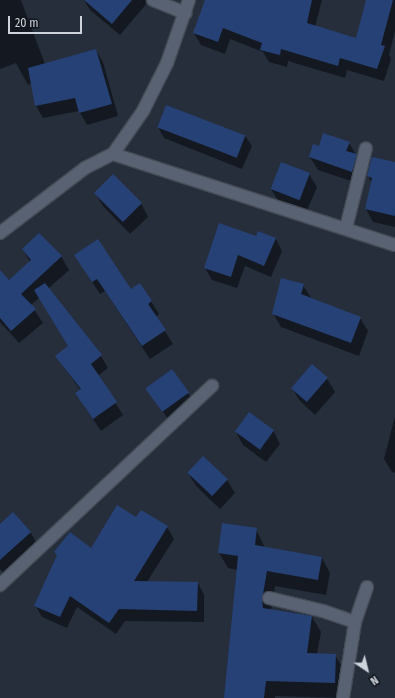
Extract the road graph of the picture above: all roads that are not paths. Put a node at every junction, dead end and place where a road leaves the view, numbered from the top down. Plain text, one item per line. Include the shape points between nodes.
1 (153, 0) edge
2 (189, 0) edge
3 (185, 13) junction
4 (366, 148) dead end
5 (113, 154) junction
6 (346, 228) junction
7 (0, 233) edge
8 (395, 245) edge
9 (212, 386) dead end
10 (0, 584) edge
11 (367, 587) dead end
12 (269, 598) dead end
13 (355, 622) junction
14 (343, 698) edge

1 - 3 street
2 - 3 street
3 - 5 street via 167,63 143,111
4 - 6 street
5 - 6 street
5 - 7 street via 85,168
6 - 8 street
9 - 10 street
11 - 13 street
12 - 13 street via 323,610
13 - 14 street

